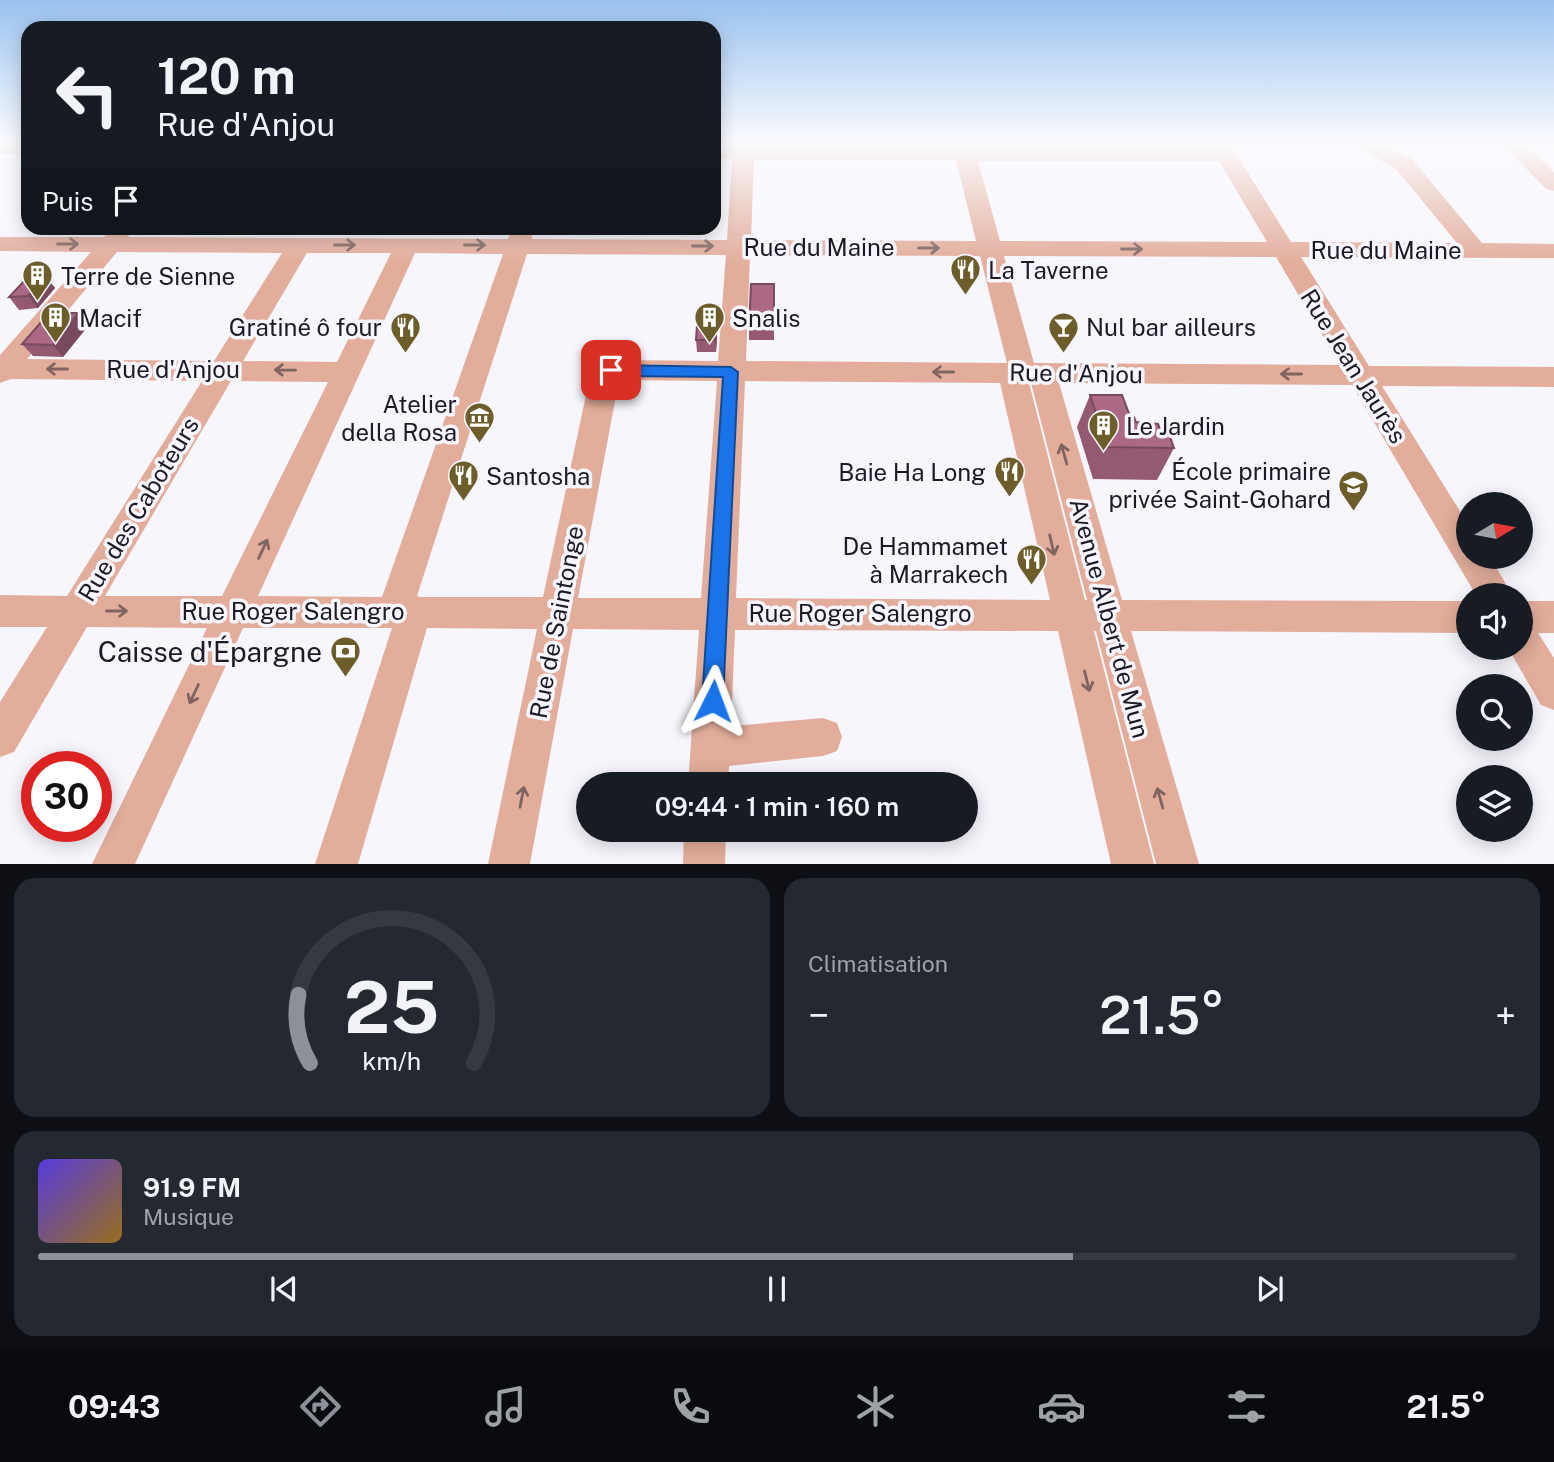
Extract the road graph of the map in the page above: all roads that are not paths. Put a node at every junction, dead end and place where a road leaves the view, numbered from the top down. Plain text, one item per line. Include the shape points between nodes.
1 (746, 184) edge
2 (973, 184) edge
3 (1243, 184) edge
4 (1421, 184) edge
5 (118, 236) edge
6 (521, 236) edge
7 (0, 244) edge
8 (299, 245) junction
9 (407, 245) junction
10 (738, 246) junction
11 (991, 248) junction
12 (1283, 250) junction
13 (1476, 251) junction
14 (1554, 251) edge
15 (1, 370) edge
16 (1026, 373) junction
17 (220, 374) junction
18 (1360, 374) junction
19 (345, 375) junction
20 (731, 377) junction
21 (1554, 377) edge
22 (603, 381) joint
23 (1456, 532) edge
24 (234, 610) junction
25 (0, 611) edge
26 (77, 611) junction
27 (405, 611) junction
28 (558, 612) junction
29 (718, 613) junction
30 (1070, 614) junction
31 (1109, 615) junction
32 (1456, 617) edge
33 (1533, 617) edge
34 (1554, 618) edge
35 (1533, 658) edge
36 (1554, 692) edge
37 (823, 737) dead end
38 (0, 738) edge
39 (709, 766) edge
40 (705, 842) edge
41 (113, 863) edge
42 (336, 863) edge
43 (509, 863) edge
44 (704, 863) edge
45 (1133, 863) edge
46 (1178, 863) edge

1 - 10 street
2 - 11 street, Avenue Albert de Mun
3 - 12 street, Rue Jean Jaurès
4 - 13 street
7 -> 5 street, Rue du Maine
5 - 8 street, Rue du Maine
5 - 15 street
9 -> 6 street, Rue du Maine
6 -> 10 street, Rue du Maine
6 - 27 street
8 -> 9 street, Rue du Maine
8 - 17 street, Rue des Caboteurs
9 - 19 street
10 -> 11 street, Rue du Maine
10 - 20 street
11 -> 12 street, Rue du Maine
11 - 16 street, Avenue Albert de Mun
12 - 13 street, Rue du Maine
12 - 18 street, Rue Jean Jaurès
13 - 14 street, Rue du Maine
17 -> 15 street, Rue d'Anjou
18 -> 16 street, Rue d'Anjou
16 -> 20 street, Rue d'Anjou
16 -> 30 street, Avenue Albert de Mun
31 -> 16 street, Avenue Albert de Mun
19 -> 17 street, Rue d'Anjou
17 - 26 street, Rue des Caboteurs
18 - 21 street, Rue d'Anjou
18 - 23 street, Rue Jean Jaurès
24 -> 19 street
20 - 22 street, Rue d'Anjou via 611,370
20 - 29 street
22 - 28 street, Rue de Saintonge
26 -> 24 street, Rue Roger Salengro
24 - 27 street, Rue Roger Salengro
24 -> 41 street
25 - 26 street, Rue Roger Salengro
26 - 38 street, Rue des Caboteurs
27 - 28 street, Rue Roger Salengro
27 - 42 street
28 - 29 street, Rue Roger Salengro
43 -> 28 street, Rue de Saintonge
29 - 30 street, Rue Roger Salengro
29 - 39 street
30 - 31 street, Rue Roger Salengro
30 -> 45 street, Avenue Albert de Mun
31 - 32 street, Rue Roger Salengro
46 -> 31 street, Avenue Albert de Mun
33 - 34 street
35 - 36 street
37 - 39 street
40 - 44 street

